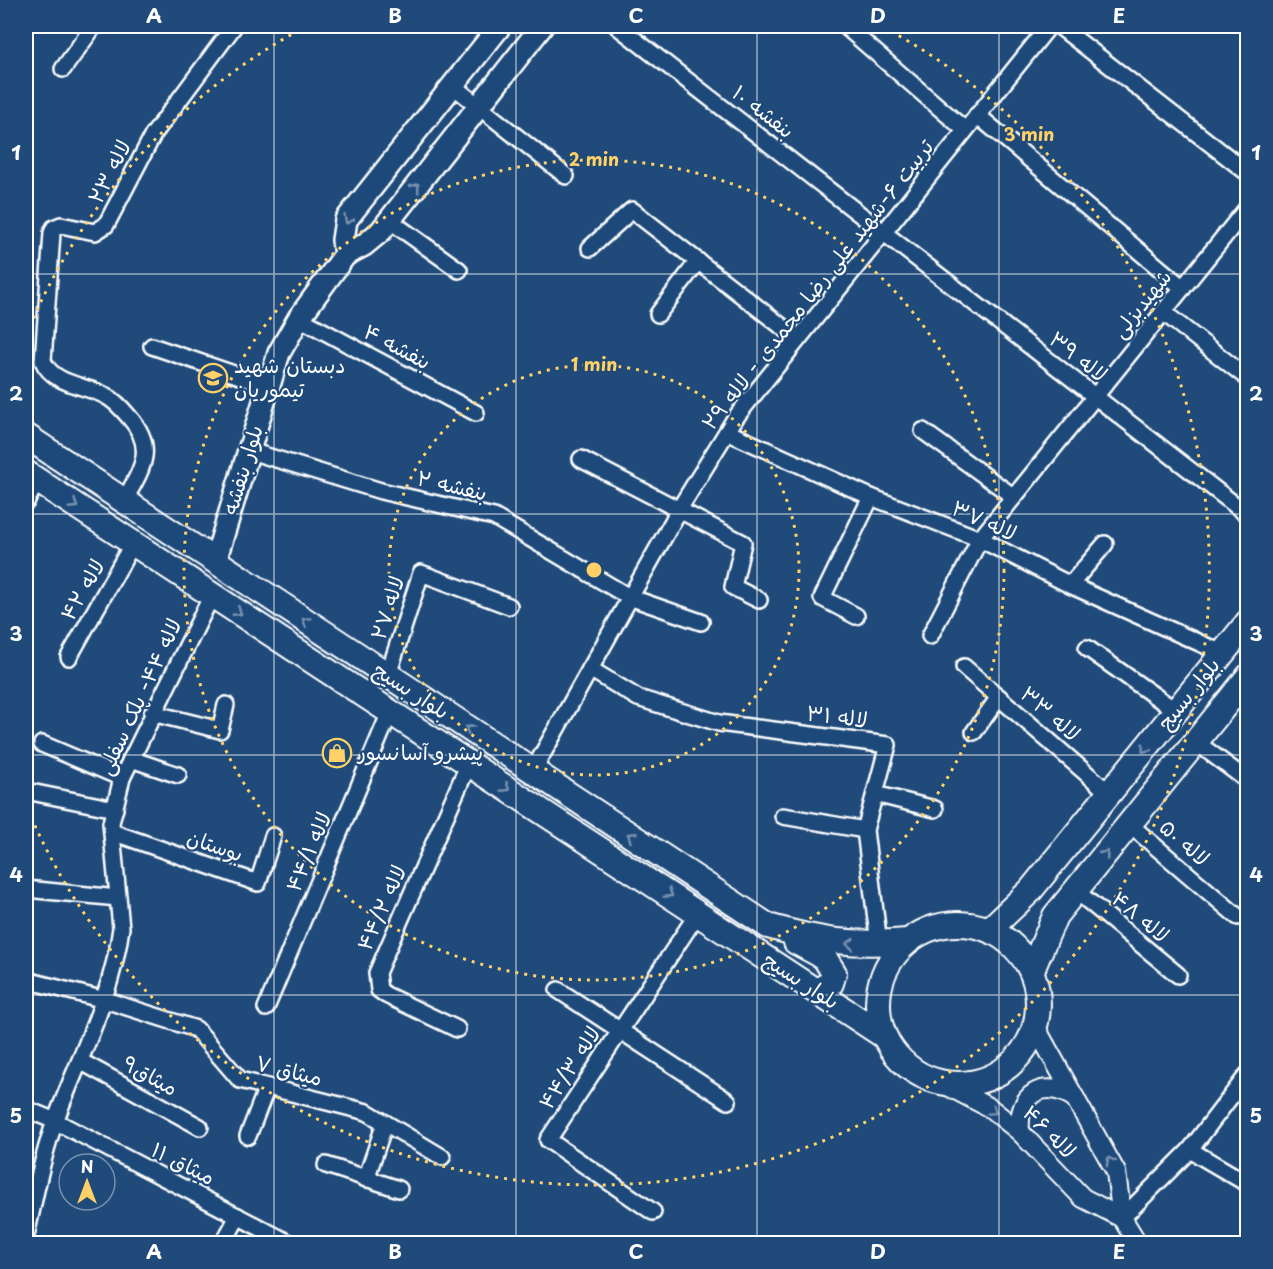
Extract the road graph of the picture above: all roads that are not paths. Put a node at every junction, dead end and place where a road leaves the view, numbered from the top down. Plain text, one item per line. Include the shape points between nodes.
1 (94, 26) edge
2 (234, 26) edge
3 (500, 26) edge
4 (542, 26) edge
5 (618, 26) edge
6 (844, 26) edge
7 (1049, 26) edge
8 (1059, 26) edge
9 (63, 69) dead end
10 (452, 85) junction
11 (480, 108) junction
12 (977, 115) junction
13 (965, 130) junction
14 (1248, 173) edge
15 (566, 176) dead end
16 (1248, 207) edge
17 (389, 220) junction
18 (884, 232) junction
19 (590, 248) dead end
20 (345, 255) junction
21 (698, 261) junction
22 (459, 270) dead end
23 (1183, 288) junction
24 (1163, 312) junction
25 (658, 314) dead end
26 (299, 318) junction
27 (798, 339) junction
28 (152, 346) dead end
29 (1246, 377) edge
30 (269, 386) junction
31 (1095, 397) junction
32 (476, 413) dead end
33 (924, 431) dead end
34 (727, 432) junction
35 (26, 436) edge
36 (249, 451) junction
37 (580, 459) dead end
38 (31, 477) edge
39 (871, 496) junction
40 (1014, 497) junction
41 (124, 501) junction
42 (26, 502) edge
43 (679, 510) junction
44 (1248, 515) edge
45 (980, 539) junction
46 (133, 543) junction
47 (1105, 544) dead end
48 (215, 561) junction
49 (1070, 585) junction
50 (212, 595) junction
51 (629, 597) junction
52 (759, 600) dead end
53 (509, 606) dead end
54 (856, 616) dead end
55 (701, 622) dead end
56 (1248, 622) edge
57 (930, 636) dead end
58 (1087, 648) dead end
59 (1222, 653) junction
60 (69, 657) dead end
61 (964, 667) dead end
62 (590, 669) junction
63 (388, 675) junction
64 (1248, 677) edge
65 (999, 698) junction
66 (226, 705) dead end
67 (1176, 711) junction
68 (390, 712) junction
69 (152, 713) junction
70 (974, 732) dead end
71 (1196, 741) junction
72 (42, 744) dead end
73 (131, 759) junction
74 (469, 763) junction
75 (533, 771) junction
76 (178, 775) dead end
77 (122, 778) junction
78 (1248, 780) edge
79 (26, 791) edge
80 (1109, 793) junction
81 (875, 794) junction
82 (115, 809) junction
83 (934, 809) dead end
84 (783, 816) dead end
85 (1129, 824) junction
86 (865, 830) junction
87 (112, 832) junction
88 (273, 836) dead end
89 (26, 889) edge
90 (1076, 890) junction
91 (1030, 891) junction
92 (118, 898) junction
93 (698, 913) junction
94 (1055, 916) junction
95 (1238, 917) dead end
96 (768, 926) junction
97 (989, 930) junction
98 (908, 941) junction
99 (879, 944) junction
100 (1032, 970) junction
101 (1178, 975) dead end
102 (26, 980) edge
103 (558, 990) dead end
104 (818, 991) junction
105 (105, 1000) junction
106 (266, 1008) dead end
107 (1035, 1028) junction
108 (458, 1029) dead end
109 (620, 1030) junction
110 (884, 1036) junction
111 (80, 1061) junction
112 (1248, 1074) edge
113 (942, 1083) junction
114 (267, 1087) junction
115 (1075, 1098) junction
116 (728, 1101) dead end
117 (26, 1109) edge
118 (55, 1121) junction
119 (385, 1123) junction
120 (200, 1127) dead end
121 (1020, 1132) junction
122 (248, 1136) dead end
123 (1190, 1150) junction
124 (442, 1157) dead end
125 (326, 1166) dead end
126 (366, 1179) junction
127 (1248, 1184) edge
128 (399, 1188) dead end
129 (653, 1212) dead end
130 (238, 1216) junction
131 (1122, 1218) junction
132 (26, 1235) edge
133 (1138, 1243) edge
134 (223, 1244) edge
135 (291, 1244) edge

1 - 9 street
2 - 41 street, لاله ۲۳ via 153,135 106,225 95,232 61,225 52,232 43,361 54,375 112,400 141,431 146,462
3 - 10 main road
4 - 11 main road, بلوار بنفشه
5 - 18 street, بنفشه ۱۰
6 - 13 street
7 - 12 street, تربیت ۶-شهید علی رضا محمدی - لاله ۲۹
8 - 14 street
10 - 11 street
10 -> 20 main road via 346,220
11 - 15 street
17 -> 11 main road, بلوار بنفشه
12 - 13 street, تربیت ۶-شهید علی رضا محمدی - لاله ۲۹
12 - 23 street
13 - 18 street, تربیت ۶-شهید علی رضا محمدی - لاله ۲۹
16 - 23 street, شهیدبزلی
17 - 20 main road, بلوار بنفشه via 364,245
17 - 22 street
18 - 27 street, تربیت ۶-شهید علی رضا محمدی - لاله ۲۹
18 - 31 street, لاله ۳۹
19 - 21 street via 632,210
20 - 26 main road, بلوار بنفشه
21 - 25 street
21 - 27 street
23 - 24 street, شهیدبزلی
24 - 29 street
24 - 31 street, شهیدبزلی
26 - 30 main road, بلوار بنفشه via 279,353
26 - 32 street, بنفشه ۴
27 - 34 street, تربیت ۶-شهید علی رضا محمدی - لاله ۲۹
28 - 30 street
30 - 36 main road, بلوار بنفشه
31 - 40 street, شهیدبزلی
31 - 44 street, لاله ۳۹
33 - 40 street
34 - 39 street, لاله ۳۷
34 - 43 street, تربیت ۶-شهید علی رضا محمدی - لاله ۲۹
35 - 41 main road, بلوار بسیج
36 - 48 main road, بلوار بنفشه
36 - 51 street, بنفشه ۲ via 381,491 494,517
37 - 43 street
38 - 42 street
38 -> 46 main road, بلوار بسیج
39 - 45 street, لاله ۳۷
39 - 54 street via 822,598
40 - 45 street, شهیدبزلی
41 - 48 main road, بلوار بسیج
43 - 51 street, تربیت ۶-شهید علی رضا محمدی - لاله ۲۹
43 - 52 street via 743,543 733,587
45 - 49 street, لاله ۳۷
45 - 57 street, شهیدبزلی
46 - 50 main road, بلوار بسیج
46 - 60 street, لاله ۴۲
47 - 49 street
63 -> 48 main road, بلوار بسیج
49 - 59 street, لاله ۳۷
50 -> 68 main road, بلوار بسیج
50 - 69 street, لاله ۴۴- پلک سفلی
51 - 55 street, بنفشه ۲
51 - 62 street, تربیت ۶-شهید علی رضا محمدی - لاله ۲۹
53 - 63 street, لاله ۲۷ via 421,573
56 - 59 main road, بلوار بسیج
58 - 67 street
59 - 67 main road, بلوار بسیج
61 - 65 street, لاله ۳۳
62 - 75 street, تربیت ۶-شهید علی رضا محمدی - لاله ۲۹
62 - 81 street, لاله ۳۱ via 638,698 719,723 888,745
75 -> 63 main road, بلوار بسیج
64 - 71 main road, بلوار بسیج
65 - 70 street
65 - 80 street, لاله ۳۳
66 - 69 street via 220,730
67 -> 80 main road, بلوار بسیج
68 - 74 main road, بلوار بسیج
68 - 106 street, لاله ۴۴/۱
69 - 73 street, لاله ۴۴- پلک سفلی
71 - 78 street
71 - 85 main road, بلوار بسیج
72 - 77 street
73 - 76 street
73 - 77 street, لاله ۴۴- پلک سفلی
74 -> 93 main road, بلوار بسیج
74 - 108 street, لاله ۴۴/۲ via 377,973 379,990 386,995
96 -> 75 main road, بلوار بسیج
77 - 82 street, لاله ۴۴- پلک سفلی
79 - 82 street
80 - 91 main road, بلوار بسیج
81 - 83 street
81 - 86 street, لاله ۳۱
82 - 87 street, لاله ۴۴- پلک سفلی
84 - 86 street
90 -> 85 main road, بلوار بسیج
85 - 95 street, لاله ۵۰
86 - 99 street, لاله ۳۱
87 - 88 street, بوستان via 258,883
87 - 92 street, لاله ۴۴- پلک سفلی
89 - 92 street
90 - 94 main road, بلوار بسیج
90 - 101 street, لاله ۴۸
91 - 94 main road via 1039,911
91 - 97 main road, بلوار بسیج
92 - 105 street, لاله ۴۴- پلک سفلی via 122,928
93 - 104 main road, بلوار بسیج
93 - 109 street, لاله ۴۴/۳
94 - 100 main road, بلوار بسیج
99 -> 96 main road, بلوار بسیج via 817,940
96 - 104 main road via 824,957 834,973 831,983
97 - 98 main road via 969,924 947,924
97 - 100 main road via 1021,953
98 - 99 main road, بلوار بسیج
98 - 110 main road via 890,960 880,984 878,1011
100 - 107 main road via 1038,989
102 - 105 street, میثاق ۷
103 - 109 street
104 - 110 main road, بلوار بسیج
105 - 111 street, لاله ۴۴- پلک سفلی
105 - 114 street, میثاق ۷ via 196,1029 240,1080
107 - 113 main road via 1025,1050 1009,1067 989,1079 966,1084
107 - 115 street
109 - 116 street
109 - 129 street, لاله ۴۴/۳ via 548,1140
110 - 113 main road via 898,1058 918,1074
111 - 118 street, لاله ۴۴- پلک سفلی
111 - 120 street, میثاق۹
112 - 123 street
113 -> 121 street, لاله ۴۶ via 990,1108
114 - 119 street, میثاق ۷ via 367,1112
114 - 122 street
115 - 121 street via 1060,1089 1042,1089 1027,1098 1019,1114
131 -> 115 street via 1116,1172
117 - 118 street, میثاق ۱۱
118 - 130 street, میثاق ۱۱
118 - 132 street, لاله ۴۴- پلک سفلی
119 - 124 street, میثاق ۷
119 - 126 street
121 - 131 street, لاله ۴۶ via 1083,1198
123 - 127 street
123 - 131 street
125 - 126 street
126 - 128 street
130 - 134 street
130 - 135 street, میثاق ۱۱
131 - 133 street

